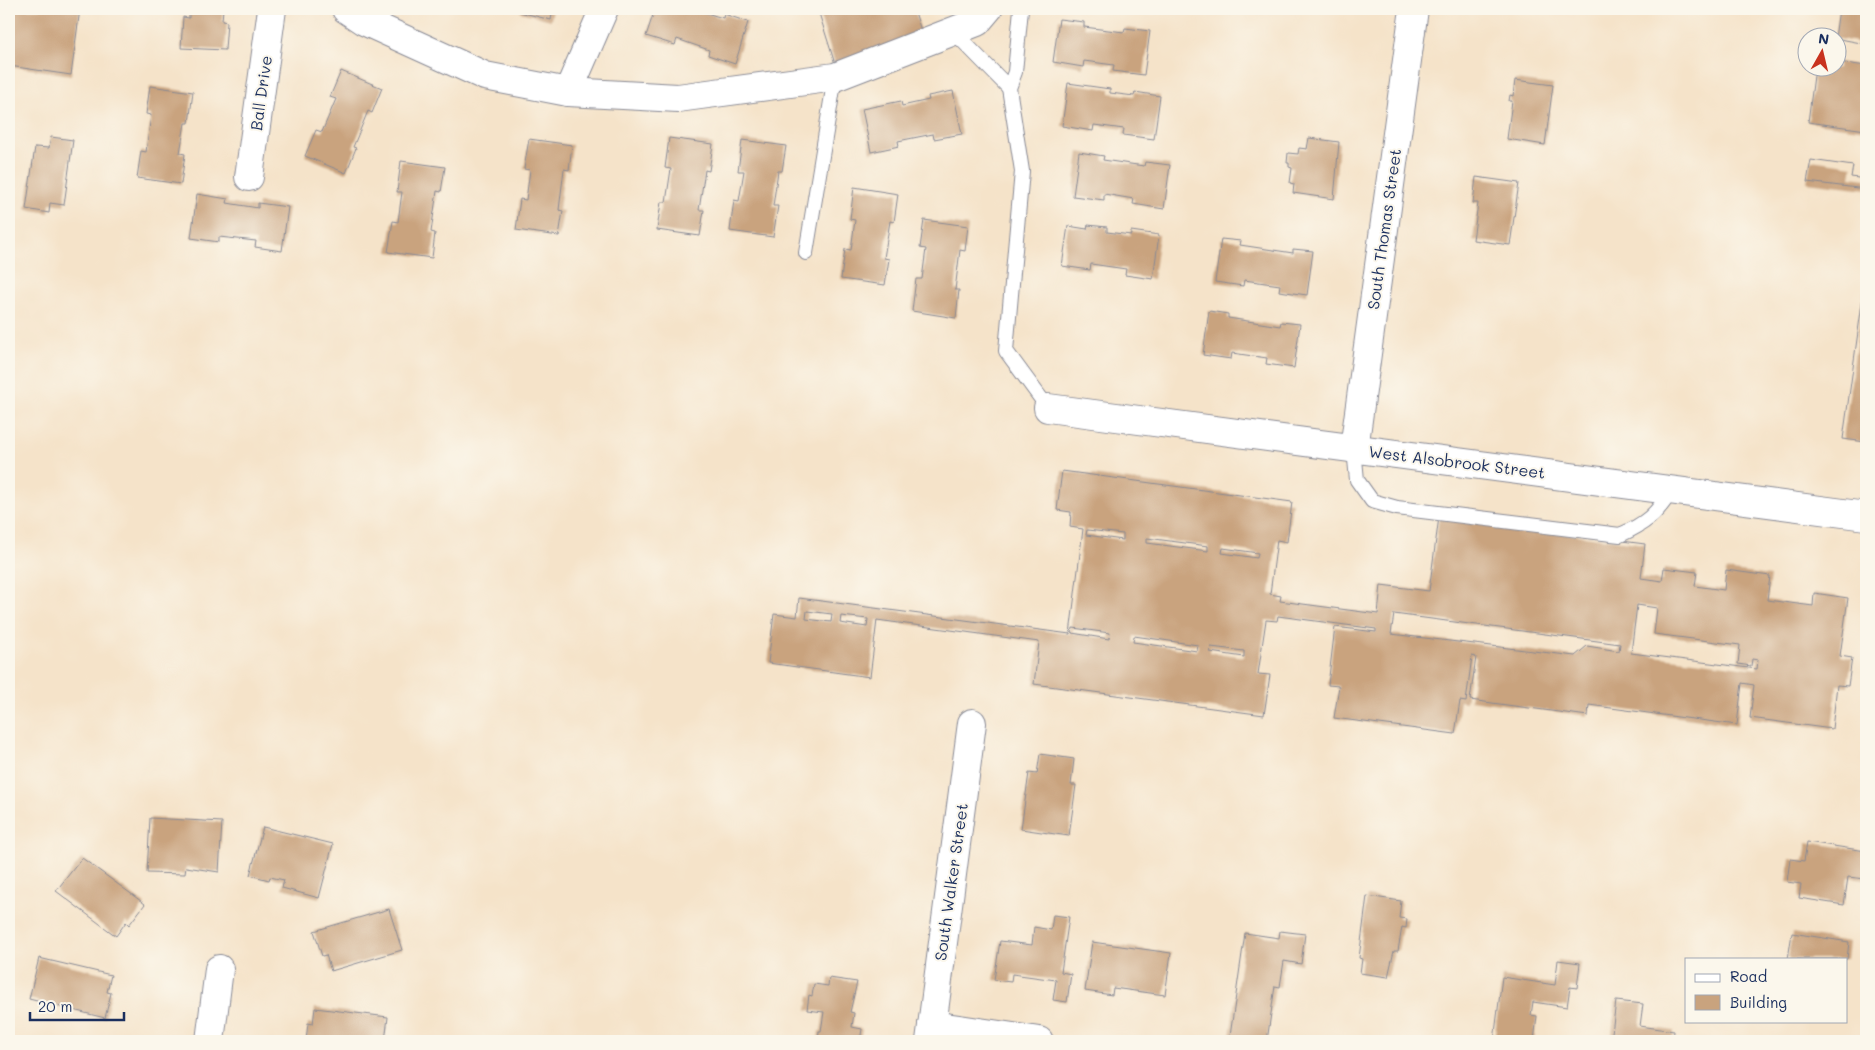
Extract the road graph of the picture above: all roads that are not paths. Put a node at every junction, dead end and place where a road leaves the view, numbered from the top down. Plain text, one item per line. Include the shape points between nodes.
1 (272, 9) edge
2 (346, 9) edge
3 (604, 9) edge
4 (988, 9) edge
5 (1021, 9) edge
6 (1414, 9) edge
7 (953, 31) junction
8 (835, 77) junction
9 (1009, 88) junction
10 (568, 92) junction
11 (249, 177) dead end
12 (806, 253) dead end
13 (1048, 408) joint
14 (1354, 449) junction
15 (1671, 491) junction
16 (1866, 516) edge
17 (972, 723) dead end
18 (219, 969) dead end
19 (931, 1033) edge
20 (210, 1041) edge
21 (1039, 1041) edge

1 - 11 street, Ball Drive
2 - 10 street via 364,22 485,76
3 - 10 street
4 - 7 street via 977,22
5 - 9 lane via 1015,72
6 - 14 street, South Thomas Street
7 - 8 street
7 - 9 lane
8 - 10 street via 678,98
8 - 12 lane
9 - 13 lane via 1022,172 1006,351
13 - 14 street, West Alsobrook Street
14 - 15 street, West Alsobrook Street
14 - 15 lane via 1358,480 1372,501 1397,508 1620,535 1658,511
15 - 16 street, West Alsobrook Street
17 - 19 street, South Walker Street
18 - 20 street
19 - 21 street

